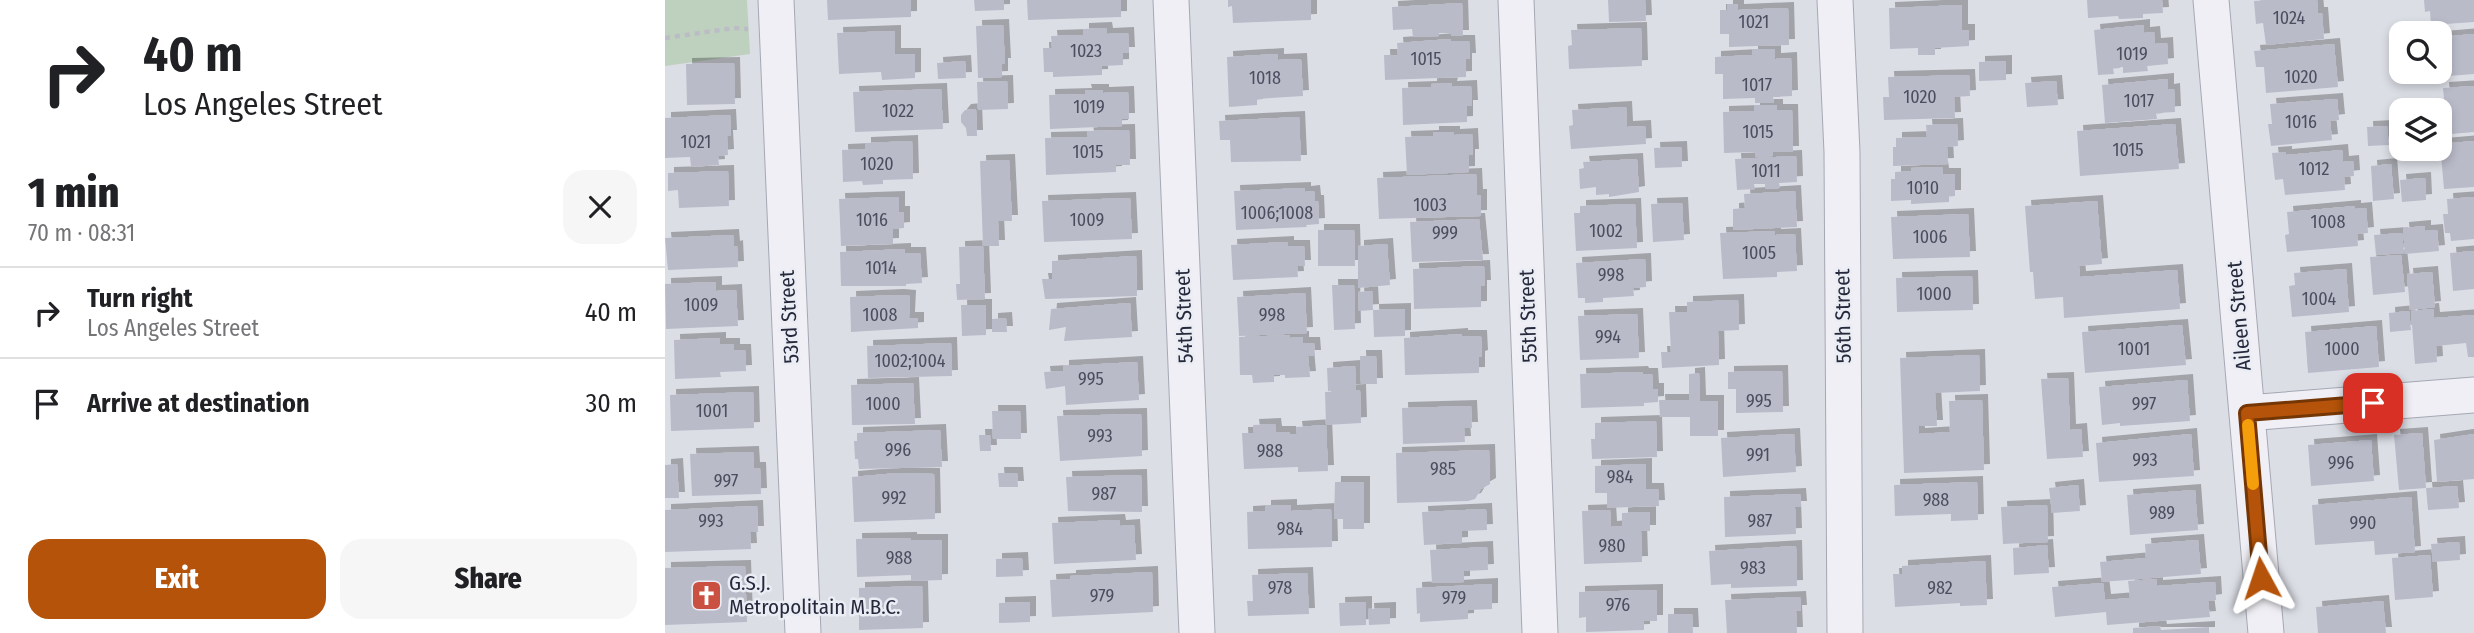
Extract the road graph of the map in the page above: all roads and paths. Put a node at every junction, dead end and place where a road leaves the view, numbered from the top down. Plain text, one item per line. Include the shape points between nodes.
1 (1171, 0) edge
2 (1515, 0) edge
3 (1835, 0) edge
4 (2211, 0) edge
5 (776, 15) edge
6 (665, 38) edge
7 (2474, 395) edge
8 (2247, 413) junction
9 (803, 633) edge
10 (1197, 633) edge
11 (1540, 633) edge
12 (1845, 633) edge
13 (2266, 633) edge

1 - 10 street, 54th Street
2 - 11 street, 55th Street
3 - 12 street, 56th Street via 1842,152
4 - 8 street, Aileen Street
5 - 6 path via 734,28
5 - 9 street, 53rd Street
7 - 8 street
8 - 13 street, Aileen Street

